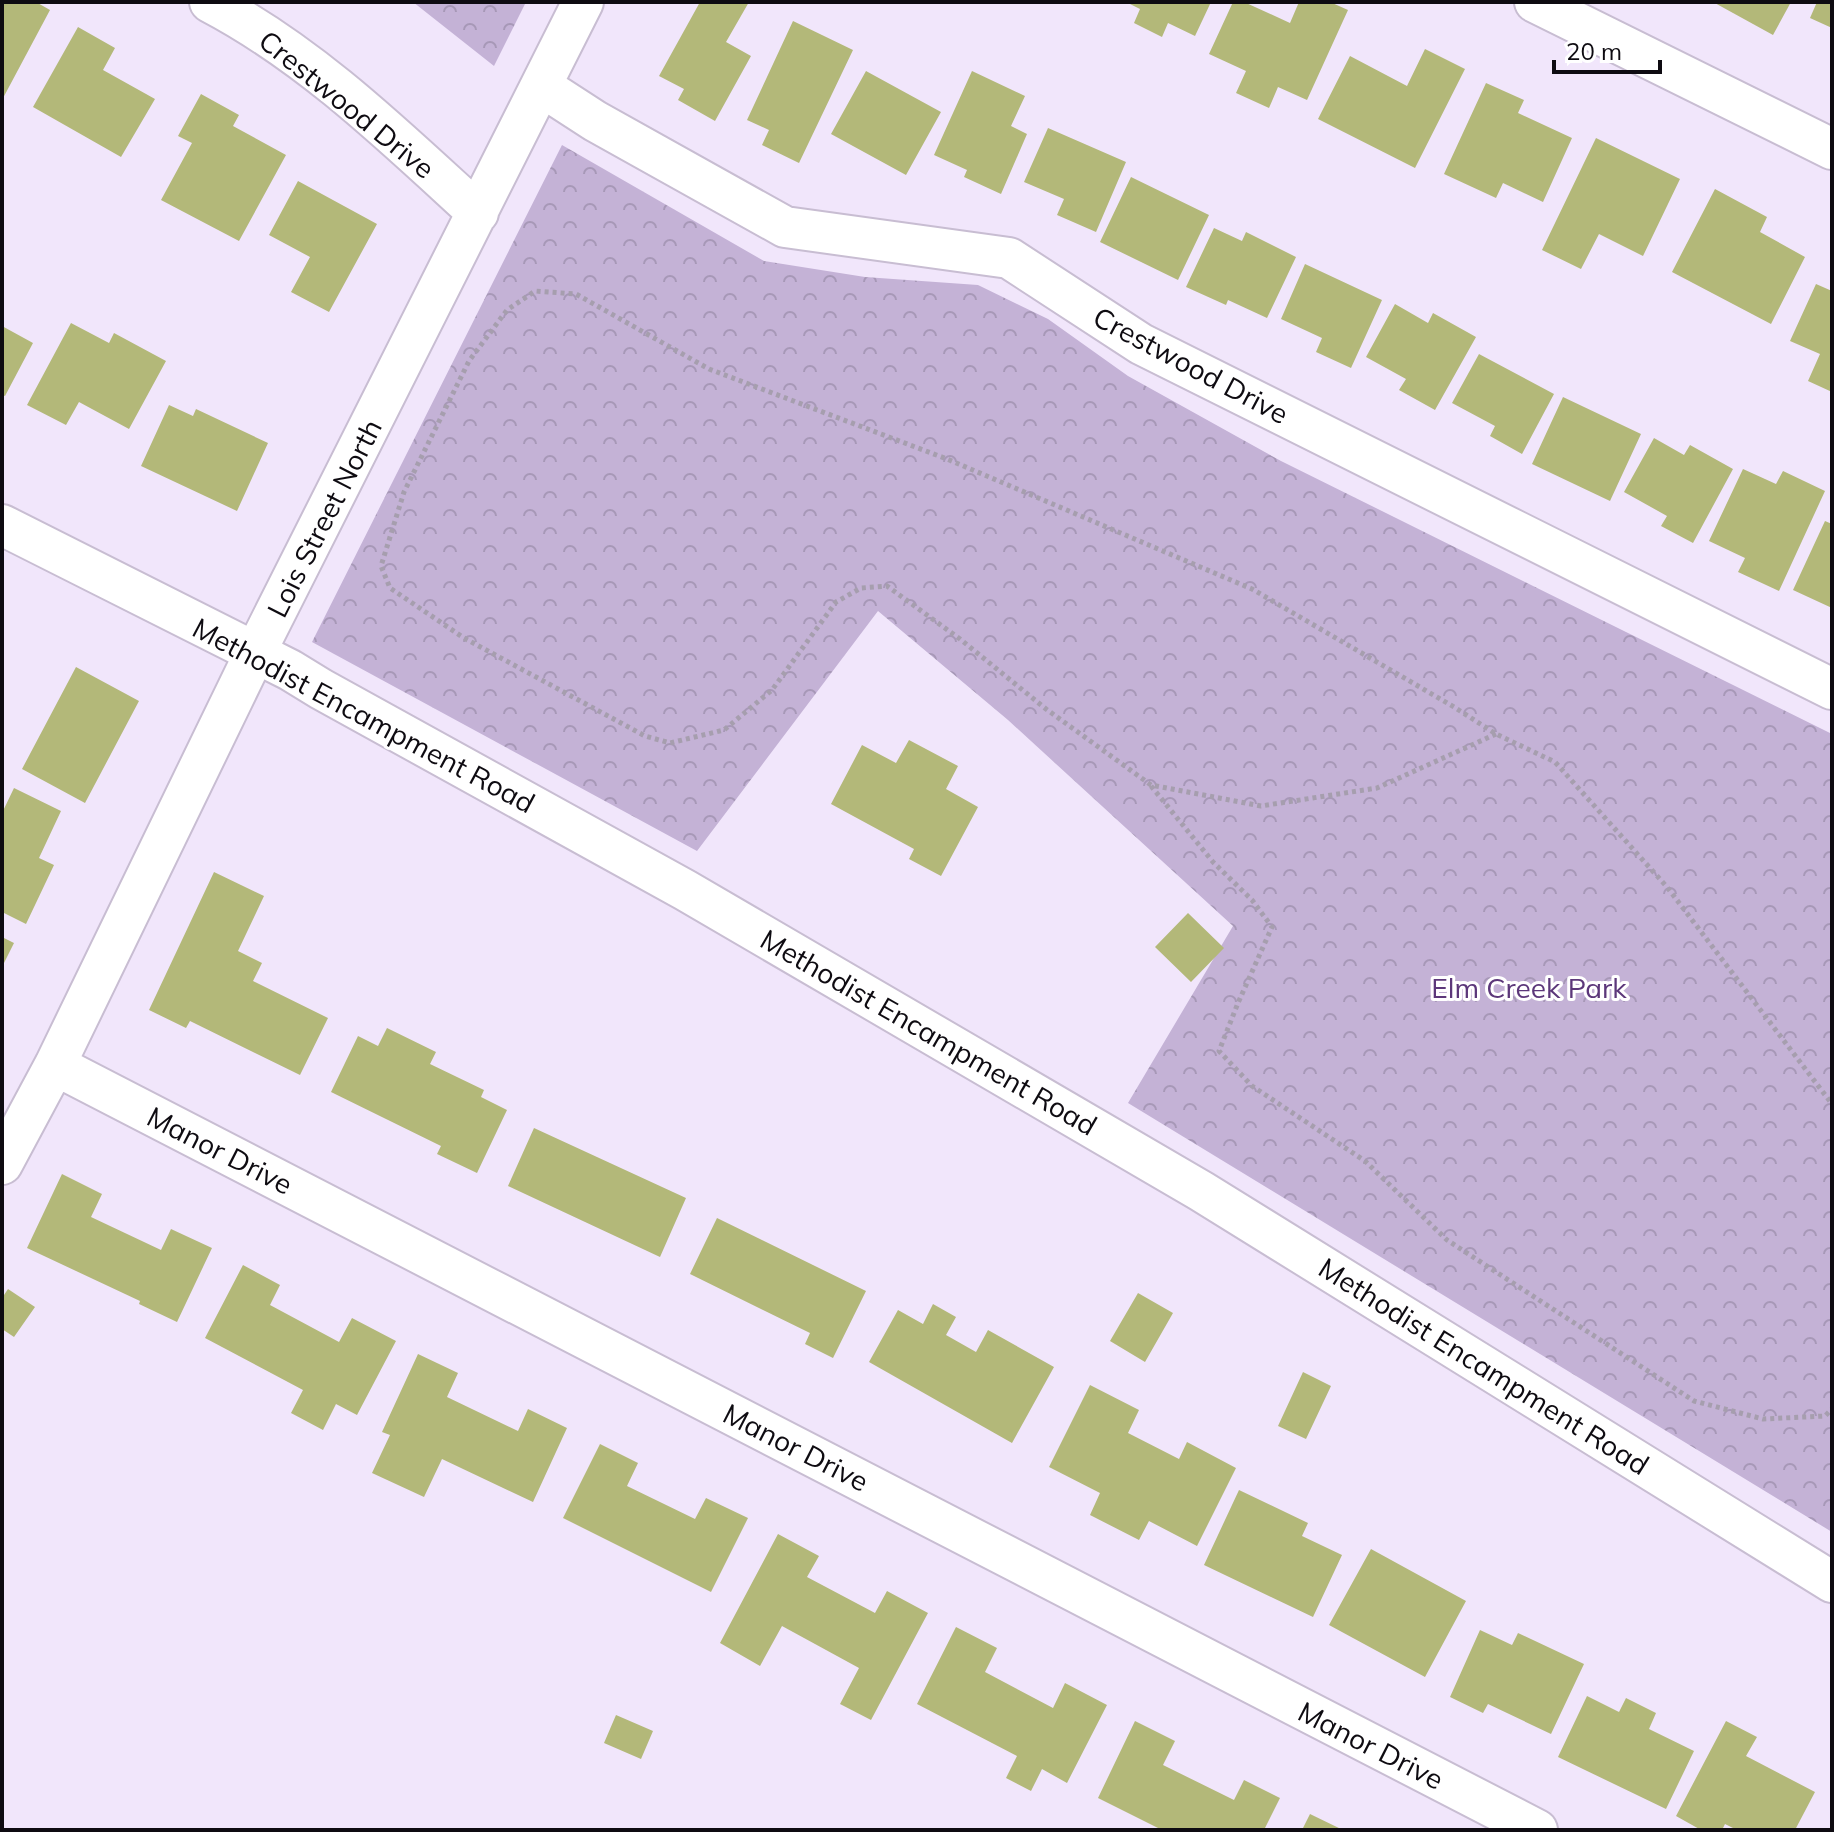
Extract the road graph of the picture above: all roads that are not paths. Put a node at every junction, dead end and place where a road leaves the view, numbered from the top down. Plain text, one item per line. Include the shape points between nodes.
1 (210, 2) edge
2 (583, 2) edge
3 (1535, 2) edge
4 (541, 86) junction
5 (1832, 149) edge
6 (478, 213) junction
7 (2, 525) edge
8 (255, 653) junction
9 (1832, 689) edge
10 (55, 1065) junction
11 (2, 1164) edge
12 (1832, 1582) edge
13 (1537, 1830) edge

1 - 6 street, Crestwood Drive via 330,83
2 - 4 street, Lois Street North
3 - 5 street
4 - 6 street, Lois Street North
4 - 9 street, Crestwood Drive via 785,227 1009,258 1141,344
6 - 8 street, Lois Street North
7 - 8 street, Methodist Encampment Road
8 - 10 street, Lois Street North
8 - 12 street, Methodist Encampment Road via 685,890 1201,1191
10 - 11 street, Lois Street North
10 - 13 street, Manor Drive

